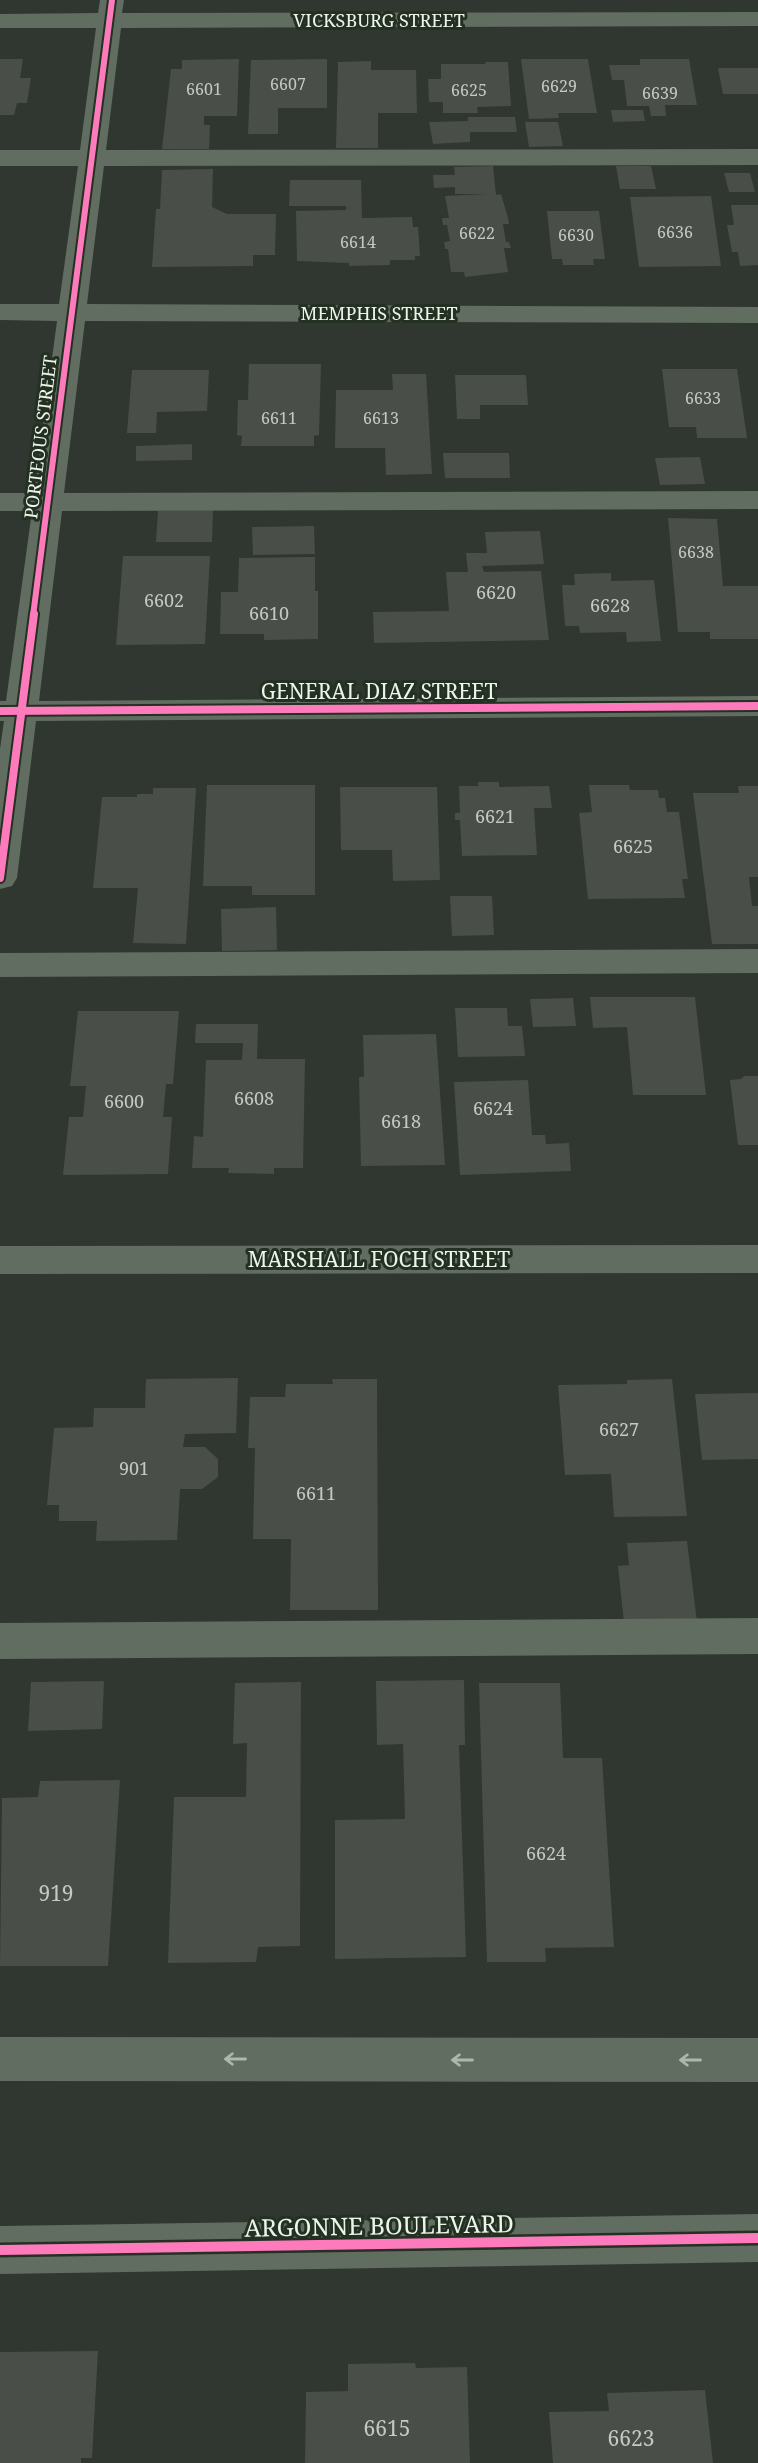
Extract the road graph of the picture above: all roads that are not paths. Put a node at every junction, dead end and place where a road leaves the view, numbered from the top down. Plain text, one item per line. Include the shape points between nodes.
1 (111, 10) edge
2 (758, 19) edge
3 (0, 20) edge
4 (758, 157) edge
5 (0, 158) edge
6 (92, 158) junction
7 (0, 312) edge
8 (72, 312) junction
9 (758, 315) edge
10 (758, 500) edge
11 (0, 502) edge
12 (48, 502) junction
13 (758, 706) edge
14 (11, 711) edge
15 (0, 878) edge
16 (758, 961) edge
17 (0, 965) edge
18 (758, 1259) edge
19 (0, 1260) edge
20 (758, 1636) edge
21 (0, 1640) edge
22 (0, 2059) edge
23 (758, 2060) edge
24 (758, 2238) edge
25 (0, 2250) edge

1 - 2 street, VICKSBURG STREET
1 - 3 street, VICKSBURG STREET
1 - 6 street, PORTEOUS STREET
4 - 6 street
5 - 6 street
6 - 8 street, PORTEOUS STREET
7 - 8 street, MEMPHIS STREET
8 - 9 street, MEMPHIS STREET
8 - 12 street, PORTEOUS STREET
10 - 12 street
11 - 12 street
12 - 14 street, PORTEOUS STREET
13 - 14 street, GENERAL DIAZ STREET
14 - 15 street, PORTEOUS STREET
16 - 17 street
18 - 19 street, MARSHALL FOCH STREET
20 - 21 street
23 -> 22 street
24 - 25 street, ARGONNE BOULEVARD

